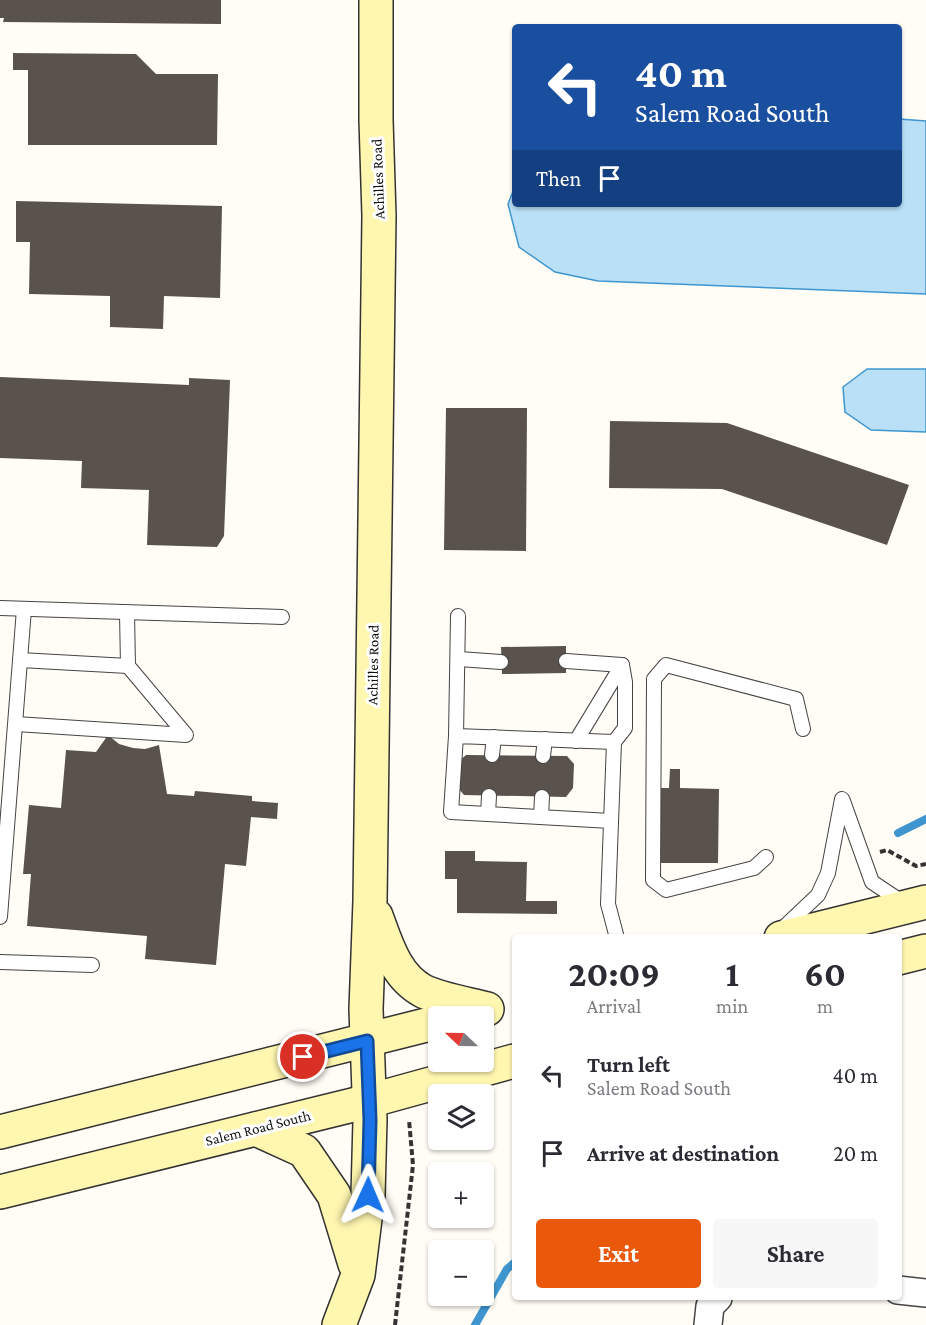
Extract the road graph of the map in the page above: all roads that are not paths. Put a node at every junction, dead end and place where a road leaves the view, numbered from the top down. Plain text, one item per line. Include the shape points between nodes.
1 (376, 0) edge
2 (0, 608) edge
3 (24, 609) junction
4 (127, 613) junction
5 (282, 616) dead end
6 (458, 616) dead end
7 (459, 659) junction
8 (20, 660) junction
9 (566, 661) dead end
10 (501, 662) dead end
11 (622, 665) junction
12 (128, 666) junction
13 (16, 724) junction
14 (803, 729) dead end
15 (456, 736) junction
16 (494, 737) junction
17 (545, 739) junction
18 (576, 741) junction
19 (614, 742) junction
20 (492, 755) dead end
21 (543, 756) dead end
22 (489, 796) dead end
23 (542, 797) dead end
24 (488, 814) junction
25 (541, 817) junction
26 (4, 821) edge
27 (611, 821) junction
28 (766, 857) dead end
29 (370, 901) junction
30 (917, 904) edge
31 (0, 917) edge
32 (616, 934) edge
33 (777, 934) edge
34 (797, 934) edge
35 (926, 951) edge
36 (902, 957) edge
37 (0, 962) edge
38 (92, 965) dead end
39 (473, 1006) edge
40 (428, 1025) edge
41 (367, 1041) junction
42 (512, 1062) edge
43 (369, 1101) junction
44 (256, 1129) junction
45 (0, 1132) edge
46 (0, 1192) edge
47 (358, 1275) junction
48 (902, 1290) edge
49 (926, 1293) edge
50 (716, 1300) edge
51 (339, 1325) edge
52 (708, 1325) edge

1 - 29 main road, Achilles Road via 379,216
2 - 3 lane
3 - 4 lane
3 - 8 lane
4 - 5 lane
4 - 12 lane
6 - 7 lane
7 - 10 lane
7 - 15 lane
8 - 12 lane
8 - 13 lane
9 - 11 lane
11 - 18 lane
11 - 19 lane via 626,682 625,728
12 - 13 lane via 186,735
13 - 26 lane
14 - 28 lane via 796,699 666,665 654,679 653,880 666,890 754,868
15 - 16 lane
15 - 24 lane via 451,812
16 - 17 lane
16 - 20 lane
17 - 18 lane
17 - 21 lane
18 - 19 lane
19 - 27 lane
22 - 24 lane
23 - 25 lane
24 - 25 lane
25 - 27 lane
26 - 31 lane
27 - 32 lane via 608,904
29 - 39 main road via 392,958 409,981 423,991
29 - 41 main road, Achilles Road
30 - 33 lane via 872,882 842,799 828,873 818,895
30 - 34 main road
35 - 36 main road
37 - 38 lane
40 - 41 main road
41 - 43 main road, Achilles Road
41 - 45 main road
42 - 43 main road, Salem Road South
43 - 44 main road, Salem Road South
43 - 47 main road, Achilles Road via 368,1195
44 - 46 main road, Salem Road South
44 - 47 main road via 304,1151 334,1195
47 - 51 main road, Achilles Road
48 - 49 street
50 - 52 street via 710,1306

